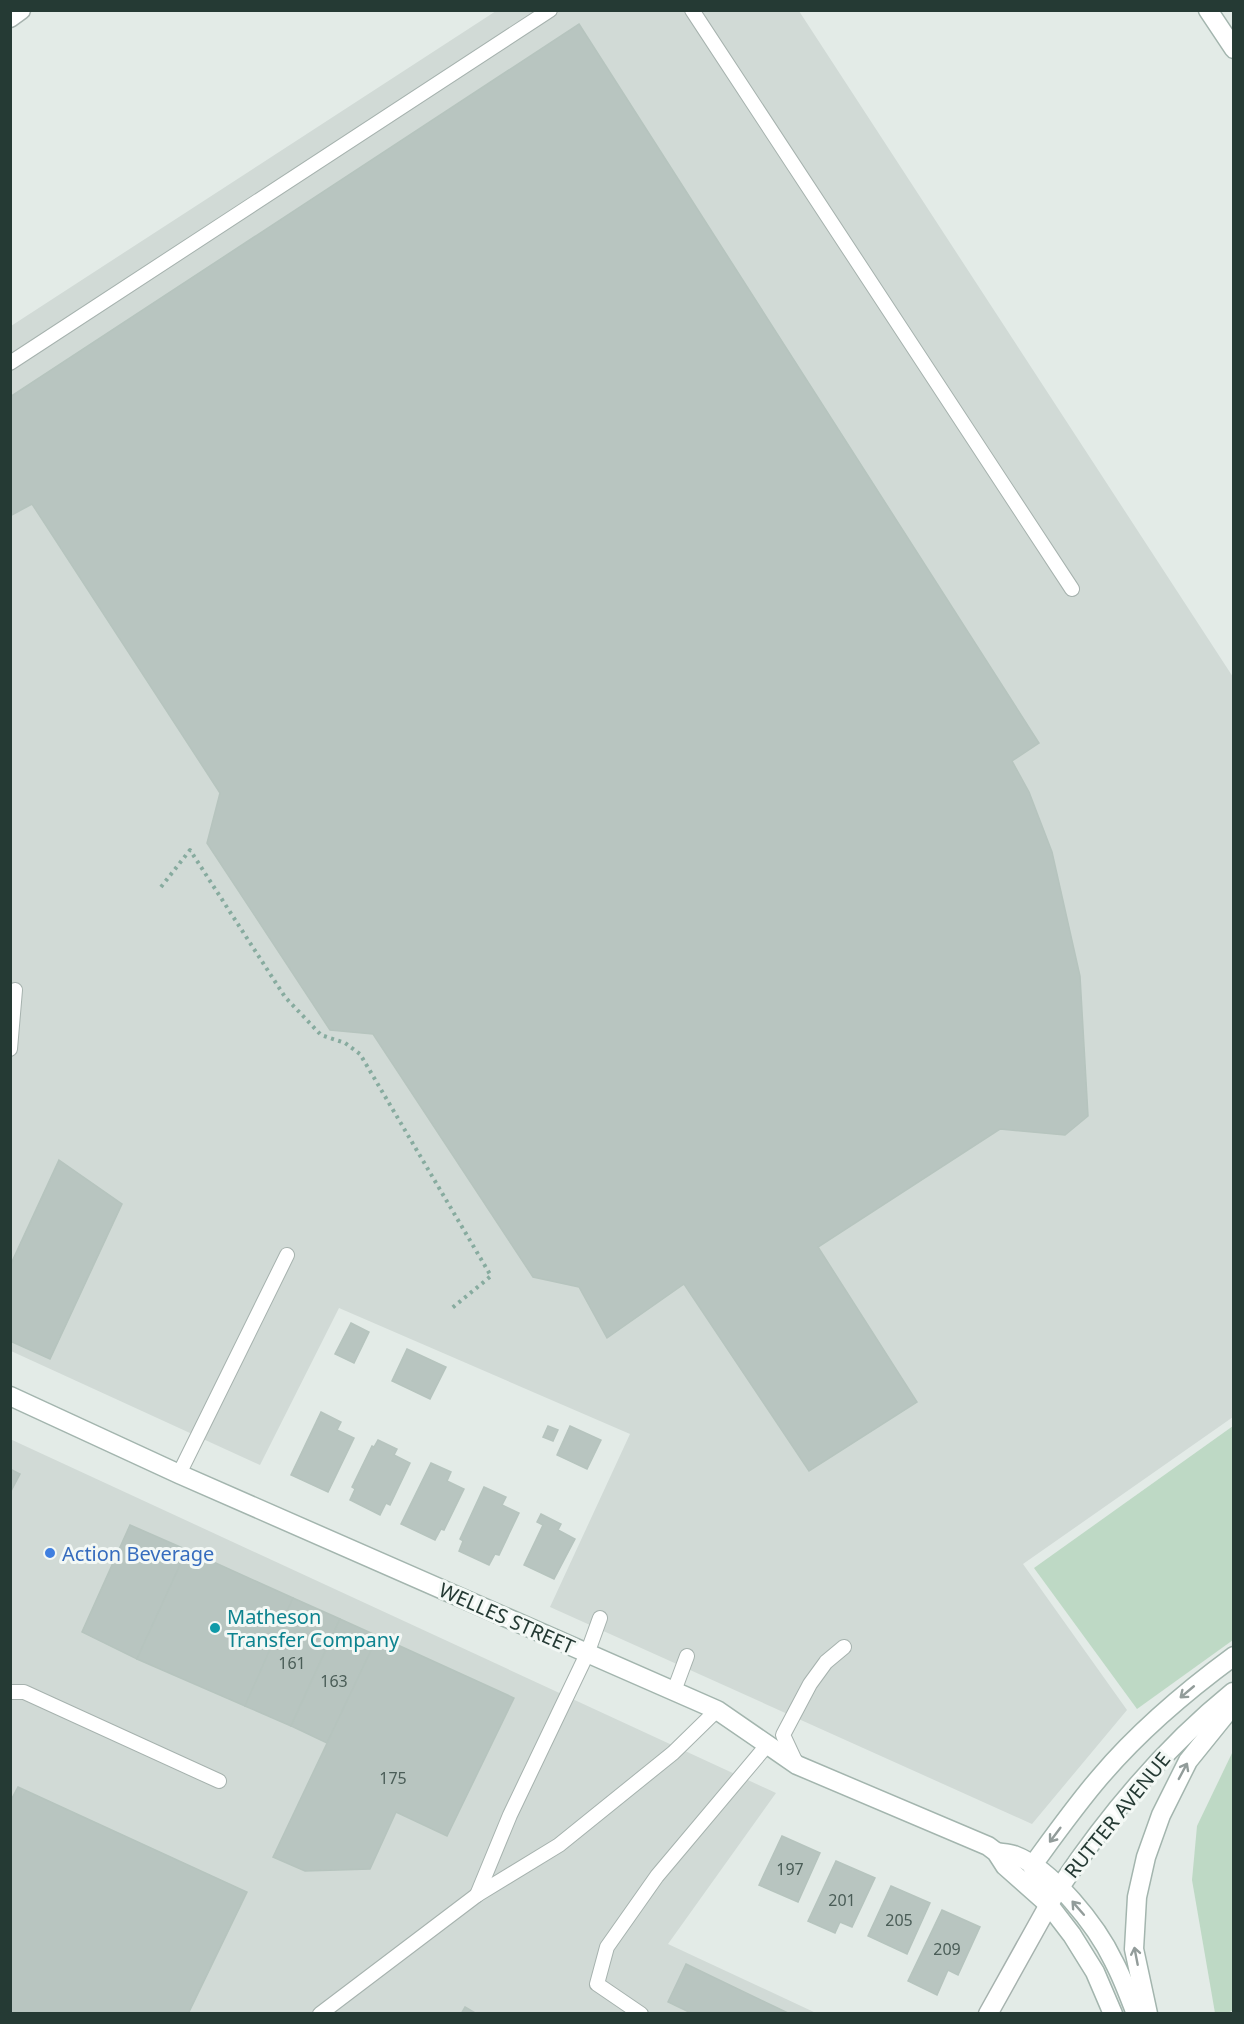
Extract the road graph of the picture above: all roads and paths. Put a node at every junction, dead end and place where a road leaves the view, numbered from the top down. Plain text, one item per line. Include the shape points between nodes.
1 (21, 10) edge
2 (550, 10) edge
3 (692, 10) edge
4 (1208, 10) edge
5 (10, 18) edge
6 (1233, 49) edge
7 (10, 363) edge
8 (1072, 589) dead end
9 (161, 887) dead end
10 (15, 990) dead end
11 (10, 1049) edge
12 (287, 1255) dead end
13 (452, 1308) dead end
14 (10, 1396) edge
15 (179, 1474) junction
16 (600, 1618) dead end
17 (844, 1647) dead end
18 (587, 1654) junction
19 (687, 1656) dead end
20 (1233, 1656) edge
21 (674, 1691) junction
22 (1233, 1691) edge
23 (10, 1692) edge
24 (1233, 1704) edge
25 (717, 1710) junction
26 (768, 1744) junction
27 (797, 1765) junction
28 (219, 1781) dead end
29 (996, 1852) junction
30 (1032, 1866) junction
31 (1060, 1887) junction
32 (477, 1895) junction
33 (1049, 1905) junction
34 (320, 2013) edge
35 (641, 2013) edge
36 (988, 2013) edge
37 (1113, 2013) edge
38 (1136, 2013) edge
39 (1148, 2013) edge

1 - 5 main road
2 - 7 lane
3 - 8 lane
4 - 6 main road
9 - 13 path via 189,850 285,997 321,1035 345,1043 360,1054 491,1276
10 - 11 lane
12 - 15 lane
14 - 15 main road, WELLES STREET
15 - 18 main road, WELLES STREET
16 - 18 lane
17 - 27 lane via 826,1662 810,1684 783,1736
18 - 21 main road, WELLES STREET
18 - 32 lane via 510,1815
19 - 21 lane
20 -> 30 main road, RUTTER AVENUE via 1187,1691 1133,1742 1100,1777
21 - 25 main road, WELLES STREET
22 - 31 main road, RUTTER AVENUE via 1199,1719 1150,1771 1091,1840
23 - 28 lane via 24,1692
39 -> 24 main road via 1134,1949 1137,1897 1146,1857 1161,1815 1188,1761
25 - 26 main road, WELLES STREET
25 - 32 lane via 673,1753 560,1845
26 - 27 main road, WELLES STREET
26 - 35 lane via 657,1876 607,1947 597,1984
27 - 29 main road, WELLES STREET
29 - 30 main road, WELLES STREET via 1014,1855
29 - 33 main road, WELLES STREET via 1005,1866
30 - 31 main road, WELLES STREET
30 - 33 main road, RUTTER AVENUE
31 - 33 main road
38 -> 31 main road, RUTTER AVENUE via 1114,1961 1092,1923
32 - 34 lane
33 - 36 main road
33 - 37 main road, RUTTER AVENUE via 1095,1972

